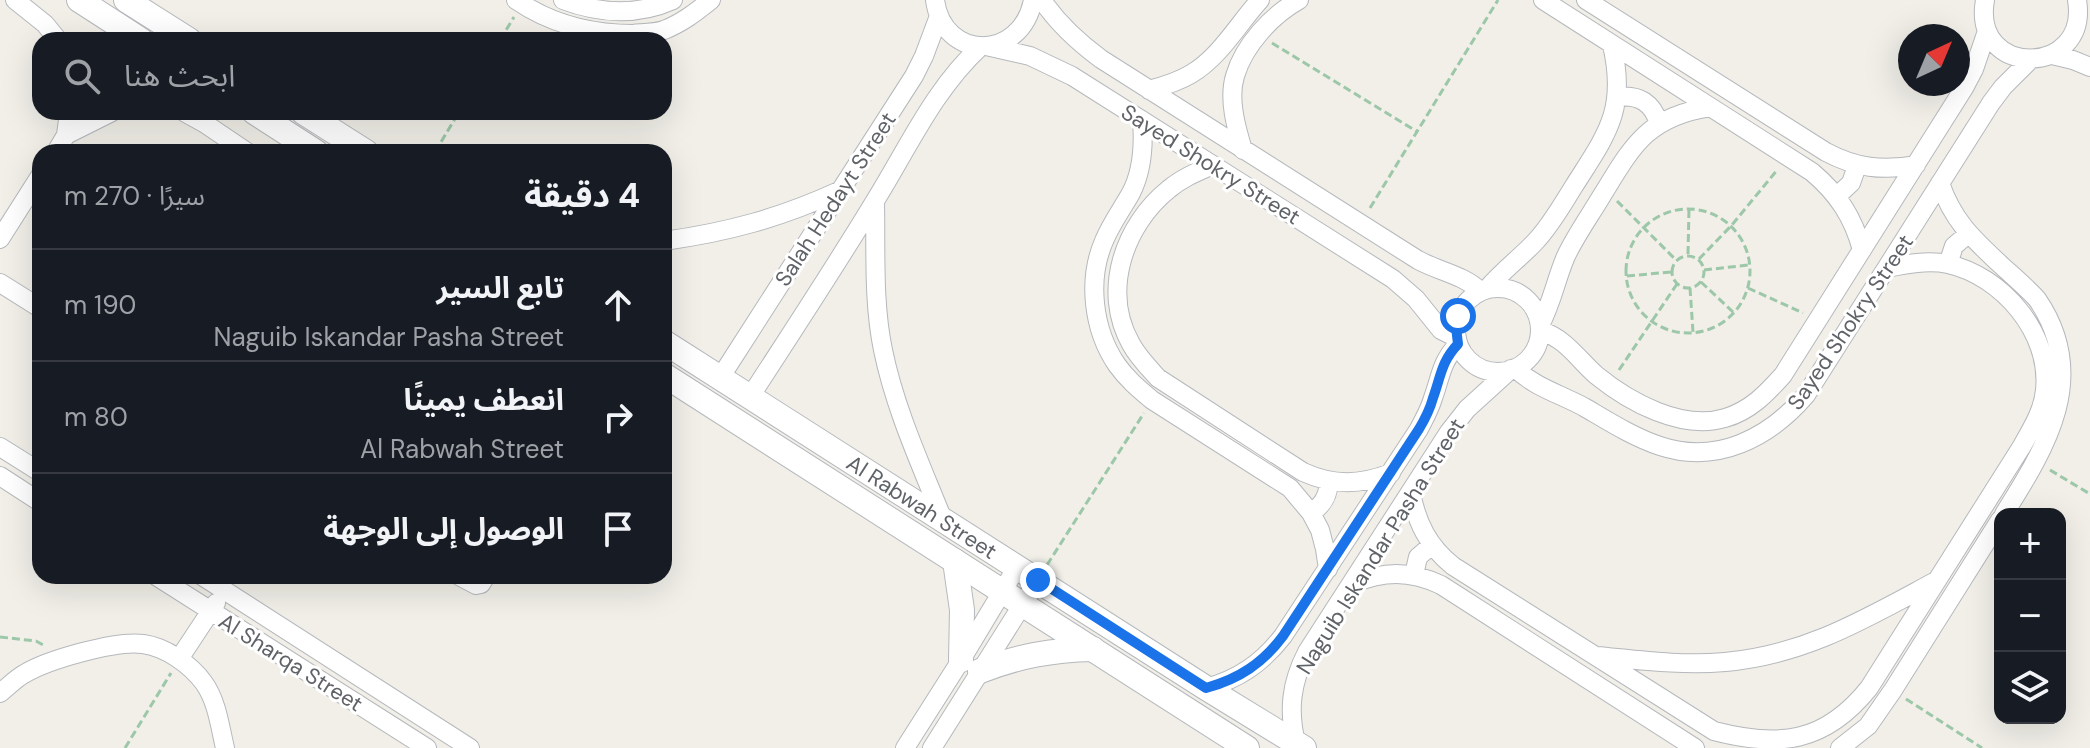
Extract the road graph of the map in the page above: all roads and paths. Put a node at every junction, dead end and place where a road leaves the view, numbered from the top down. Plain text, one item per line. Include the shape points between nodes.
1 (15, 0) edge
2 (79, 0) edge
3 (126, 0) edge
4 (563, 0) edge
5 (673, 0) edge
6 (711, 0) edge
7 (1033, 0) edge
8 (1042, 0) edge
9 (1260, 0) edge
10 (1299, 0) edge
11 (1498, 0) edge
12 (1543, 0) edge
13 (1586, 0) edge
14 (519, 2) edge
15 (1981, 3) edge
16 (935, 5) edge
17 (154, 9) edge
18 (2081, 10) edge
19 (1987, 31) junction
20 (52, 32) edge
21 (115, 32) edge
22 (180, 32) edge
23 (504, 32) edge
24 (599, 32) edge
25 (654, 32) edge
26 (1259, 35) junction
27 (1612, 45) junction
28 (983, 46) junction
29 (2052, 55) junction
30 (2030, 60) junction
31 (1209, 61) junction
32 (2090, 67) edge
33 (1234, 77) junction
34 (1149, 90) junction
35 (1617, 97) junction
36 (1710, 107) junction
37 (68, 120) edge
38 (92, 120) edge
39 (199, 120) edge
40 (266, 120) edge
41 (316, 120) edge
42 (454, 120) edge
43 (1142, 120) junction
44 (1659, 124) junction
45 (1417, 131) junction
46 (66, 135) junction
47 (61, 144) edge
48 (235, 144) edge
49 (304, 144) edge
50 (353, 144) edge
51 (440, 144) edge
52 (1243, 150) junction
53 (1788, 157) junction
54 (1213, 165) junction
55 (1916, 165) junction
56 (1857, 166) junction
57 (1940, 183) junction
58 (32, 189) edge
59 (1605, 190) junction
60 (839, 191) junction
61 (1132, 191) junction
62 (1837, 196) junction
63 (875, 202) junction
64 (1152, 205) junction
65 (1689, 209) junction
66 (1360, 224) junction
67 (1731, 226) junction
68 (1644, 228) junction
69 (1968, 234) junction
70 (0, 239) edge
71 (672, 240) edge
72 (1862, 250) junction
73 (1688, 255) junction
74 (1699, 259) junction
75 (1676, 260) junction
76 (1948, 264) junction
77 (1750, 265) junction
78 (1887, 268) junction
79 (1704, 270) junction
80 (1672, 272) junction
81 (1627, 276) junction
82 (1701, 282) junction
83 (0, 283) edge
84 (1677, 284) junction
85 (1690, 288) junction
86 (1748, 288) junction
87 (1484, 290) junction
88 (32, 303) edge
89 (1734, 313) junction
90 (1818, 320) junction
91 (1651, 321) junction
92 (1540, 328) junction
93 (1693, 333) junction
94 (1458, 341) junction
95 (672, 347) edge
96 (1513, 369) junction
97 (720, 378) junction
98 (672, 380) edge
99 (1609, 385) junction
100 (750, 397) junction
101 (1152, 400) junction
102 (2022, 446) junction
103 (2, 452) edge
104 (2038, 459) junction
105 (32, 468) edge
106 (1391, 473) junction
107 (0, 476) edge
108 (1329, 482) junction
109 (1411, 493) junction
110 (2090, 494) edge
111 (32, 497) edge
112 (2008, 508) edge
113 (1311, 513) junction
114 (943, 520) junction
115 (1994, 530) edge
116 (1432, 545) junction
117 (955, 561) junction
118 (1017, 567) junction
119 (1328, 569) junction
120 (1414, 575) junction
121 (1038, 580) junction
122 (1937, 581) junction
123 (169, 584) edge
124 (215, 584) edge
125 (1351, 584) junction
126 (224, 590) junction
127 (1012, 598) junction
128 (211, 611) junction
129 (0, 637) edge
130 (1093, 649) junction
131 (1273, 649) junction
132 (1594, 656) junction
133 (54, 659) junction
134 (179, 659) junction
135 (970, 666) junction
136 (1300, 666) junction
137 (1206, 688) junction
138 (1893, 690) junction
139 (0, 693) edge
140 (1300, 746) edge
141 (125, 748) edge
142 (225, 748) edge
143 (427, 748) edge
144 (470, 748) edge
145 (905, 748) edge
146 (932, 748) edge
147 (1247, 748) edge
148 (1695, 748) edge
149 (1840, 748) edge
150 (1982, 748) edge

1 - 20 street
2 - 21 street
3 - 17 street
4 - 5 street via 602,10 637,11
6 - 25 street via 679,23
7 - 28 street via 1023,27 1013,37
8 - 34 street, Sayed Shokry Street via 1081,44
9 - 31 street
10 - 26 street
11 - 45 path
12 - 27 street
13 - 56 street via 1826,152
14 - 23 path
14 - 24 street via 559,22
15 - 19 street
16 - 28 street, Sayed Shokry Street via 955,37
16 - 60 street, Salah Hedayt Street via 914,76
17 - 22 street
18 - 29 street via 2075,33
19 - 30 street via 1997,46
19 - 55 street, Sayed Shokry Street via 1964,88
26 - 33 street
26 - 45 path
27 - 35 street
27 - 36 street
28 - 43 street, Sayed Shokry Street via 1051,65
28 - 63 street, Salah Hedayt Street via 947,83
29 - 30 street
29 - 32 street
30 - 57 street, Sayed Shokry Street via 1991,103
31 - 33 street
31 - 34 street via 1171,84
33 - 52 street via 1233,102
34 - 52 street, Sayed Shokry Street
35 - 44 street via 1628,95 1649,104
35 - 87 street via 1607,135 1548,226
36 - 44 street
36 - 53 street
37 - 46 street
38 - 46 street
39 - 48 street
40 - 49 street
41 - 50 street
42 - 51 path
43 - 54 street, Sayed Shokry Street
43 - 61 street via 1142,157
44 - 59 street via 1630,150
45 - 66 path
46 - 47 street
52 - 66 street, Sayed Shokry Street
53 - 62 street
53 - 67 path
54 - 64 street via 1170,188
54 - 94 street, Sayed Shokry Street via 1393,279
55 - 56 street
55 - 72 street, Sayed Shokry Street
56 - 62 street via 1851,183
57 - 69 street
57 - 78 street, Sayed Shokry Street
58 - 70 street
59 - 68 path
59 - 92 street via 1570,249
60 - 71 street via 737,228
60 - 97 street, Salah Hedayt Street
61 - 64 street via 1145,194
61 - 101 street via 1103,243 1094,293 1105,342 1133,384
62 - 72 street
63 - 100 street, Salah Hedayt Street
63 - 114 street via 883,349
64 - 108 street via 1134,230 1118,273 1117,296 1129,341 1158,378 1303,472
65 - 67 path
65 - 68 path via 1669,212
65 - 73 path
66 - 87 street, Sayed Shokry Street via 1418,260
67 - 74 path
67 - 77 path
68 - 75 path
68 - 81 path via 1632,245
69 - 76 street via 1954,246
69 - 104 street via 2037,299 2065,349 2065,406
72 - 90 street, Sayed Shokry Street
73 - 74 path
73 - 75 path
74 - 79 path
75 - 80 path
76 - 78 street
76 - 102 street via 1998,290 2038,339 2045,389 2040,414
77 - 79 path
77 - 86 path
78 - 96 street, Sayed Shokry Street via 1806,395 1778,424 1743,444 1690,452 1663,447
79 - 82 path
80 - 81 path
80 - 84 path
81 - 91 path via 1637,305
82 - 85 path
82 - 89 path
83 - 88 street
84 - 85 path
84 - 91 path
85 - 93 path
86 - 89 path
86 - 90 path
87 - 92 street via 1521,295
87 - 94 street via 1463,306
89 - 93 path via 1716,327
90 - 99 street, Sayed Shokry Street via 1766,395 1723,419 1667,416
91 - 93 path
91 - 99 path
92 - 96 street via 1533,352
92 - 99 street, Sayed Shokry Street via 1564,342
94 - 96 street via 1474,364 1499,372
94 - 106 street, Naguib Iskandar Pasha Street via 1441,367 1427,414
95 - 97 street, Al Rabwah Street
96 - 109 street, Naguib Iskandar Pasha Street via 1449,432
97 - 100 street, Al Rabwah Street
98 - 117 street, Al Rabwah Street
100 - 114 street, Al Rabwah Street
101 - 113 street via 1290,488
101 - 121 path
102 - 104 street
102 - 122 street
103 - 105 street
104 - 110 path
104 - 112 street
106 - 108 street via 1371,481
106 - 119 street, Naguib Iskandar Pasha Street
107 - 111 street
108 - 113 street via 1325,501
109 - 116 street via 1414,512
109 - 125 street, Naguib Iskandar Pasha Street
113 - 119 street
114 - 118 street, Al Rabwah Street
115 - 138 street
116 - 120 street via 1418,557
116 - 132 street via 1453,566
117 - 127 street, Al Rabwah Street
117 - 135 street
118 - 121 street, Al Rabwah Street
118 - 127 street
119 - 131 street, Naguib Iskandar Pasha Street
120 - 125 street via 1392,573
120 - 148 street via 1441,585
121 - 127 street
121 - 137 street, Al Rabwah Street
122 - 132 street via 1848,629 1767,656 1682,664
122 - 132 street via 1853,708 1812,736 1787,742 1762,744 1714,731
123 - 128 street, Al Sharqa Street
124 - 126 street, Al Sharqa Street
125 - 136 street, Naguib Iskandar Pasha Street
126 - 128 street
126 - 144 street, Al Sharqa Street
127 - 130 street, Al Rabwah Street
127 - 135 street
128 - 134 street
128 - 143 street, Al Sharqa Street
129 - 133 path via 42,643
130 - 135 street
130 - 147 street, Al Rabwah Street
131 - 136 street via 1283,663
131 - 137 street, Naguib Iskandar Pasha Street via 1243,674
133 - 134 street via 144,644
133 - 139 street
134 - 141 path
134 - 142 street via 207,687
135 - 145 street
135 - 146 street
136 - 140 street, Naguib Iskandar Pasha Street via 1291,704
137 - 140 street, Al Rabwah Street
138 - 149 street via 1868,726
138 - 150 path

